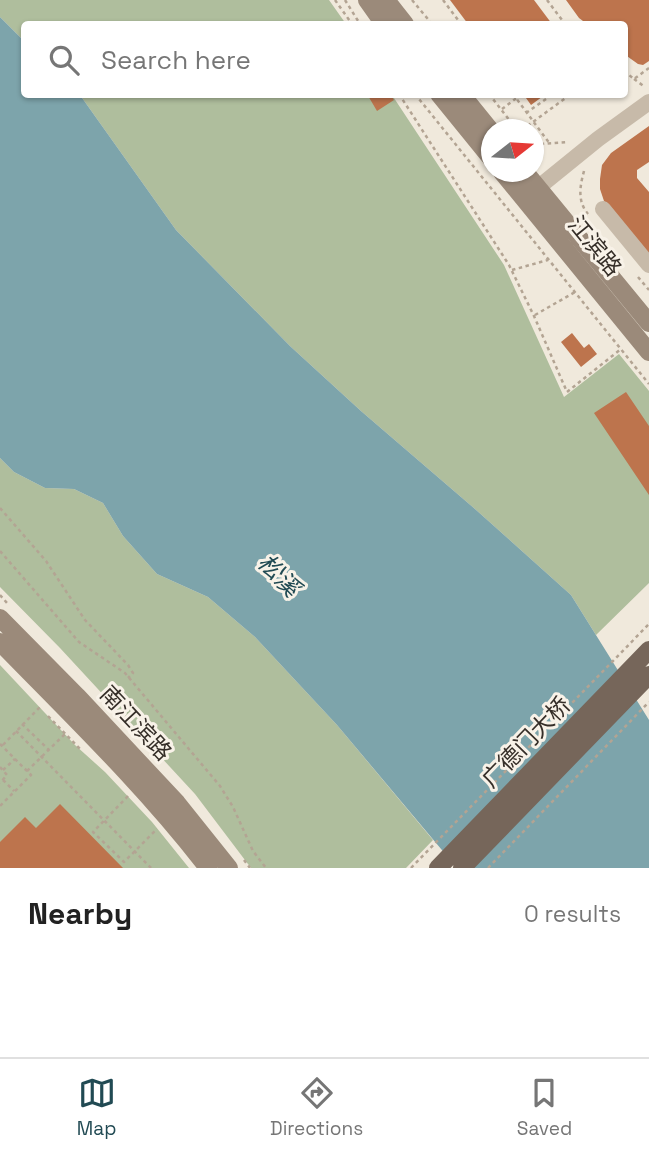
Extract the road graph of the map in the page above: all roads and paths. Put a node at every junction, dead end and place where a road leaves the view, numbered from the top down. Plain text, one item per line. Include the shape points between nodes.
1 (335, 0) edge
2 (345, 0) edge
3 (367, 0) edge
4 (386, 0) edge
5 (412, 0) edge
6 (443, 0) edge
7 (547, 0) edge
8 (350, 21) edge
9 (358, 21) edge
10 (382, 21) edge
11 (403, 21) edge
12 (430, 21) edge
13 (459, 21) edge
14 (563, 21) edge
15 (649, 68) edge
16 (628, 74) edge
17 (634, 79) junction
18 (648, 95) edge
19 (402, 98) edge
20 (418, 98) edge
21 (442, 98) edge
22 (464, 98) edge
23 (492, 98) edge
24 (547, 98) edge
25 (566, 98) edge
26 (516, 99) joint
27 (501, 110) junction
28 (526, 113) junction
29 (482, 119) edge
30 (508, 119) edge
31 (531, 119) edge
32 (537, 119) edge
33 (544, 136) edge
34 (550, 144) dead end
35 (481, 145) edge
36 (587, 165) dead end
37 (516, 182) edge
38 (528, 182) edge
39 (531, 193) junction
40 (583, 207) dead end
41 (603, 209) dead end
42 (548, 260) junction
43 (649, 265) edge
44 (512, 270) junction
45 (575, 292) junction
46 (534, 316) junction
47 (649, 323) edge
48 (621, 349) junction
49 (649, 352) edge
50 (649, 384) edge
51 (0, 508) edge
52 (0, 551) edge
53 (0, 618) edge
54 (649, 624) edge
55 (0, 642) edge
56 (649, 650) edge
57 (649, 675) edge
58 (128, 677) junction
59 (649, 702) edge
60 (40, 707) dead end
61 (22, 724) junction
62 (16, 731) junction
63 (65, 734) dead end
64 (1, 745) edge
65 (49, 750) junction
66 (42, 757) junction
67 (15, 759) junction
68 (1, 769) edge
69 (27, 771) junction
70 (1, 781) edge
71 (15, 791) junction
72 (128, 796) dead end
73 (0, 806) edge
74 (104, 820) junction
75 (157, 829) dead end
76 (135, 851) junction
77 (235, 862) edge
78 (151, 868) edge
79 (208, 868) edge
80 (252, 868) edge
81 (266, 868) edge
82 (411, 868) edge
83 (438, 868) edge
84 (462, 868) edge
85 (488, 868) edge

1 - 8 path
2 - 9 path
3 - 10 main road
4 - 11 main road
5 - 12 path
6 - 13 path
7 - 14 path
15 - 17 path
16 - 17 path
17 - 18 path
18 - 39 street
19 - 44 path
20 - 42 path
21 - 35 main road
22 - 29 main road
23 - 27 path
24 - 28 path
25 - 32 path
26 - 27 path
26 - 28 path
27 - 30 path
28 - 31 path
33 - 34 path
36 - 40 path via 581,184
37 - 39 main road, 江滨路
38 - 39 main road, 江滨路
39 - 47 main road, 江滨路
39 - 49 main road, 江滨路
41 - 43 street
42 - 44 path
42 - 45 path
44 - 46 path
45 - 46 path
45 - 48 path
46 - 48 path via 567,392
48 - 50 path
51 - 58 path via 46,561 85,620 128,666 133,673
52 - 58 path via 79,642
53 - 77 main road, 南江滨路
54 - 82 path
55 - 79 main road, 南江滨路 via 163,813
56 - 83 main road, 广德门大桥
57 - 84 main road, 广德门大桥
58 - 81 path via 220,786
59 - 85 path
60 - 61 path
61 - 62 path
61 - 65 path
62 - 64 path
62 - 66 path
63 - 65 path
64 - 67 path
65 - 66 path
66 - 69 path
66 - 74 path
67 - 68 path
67 - 69 path
68 - 70 path via 8,775
69 - 71 path via 31,775
70 - 71 path
71 - 73 path
72 - 74 path
74 - 76 path
74 - 76 path via 93,832 124,862
75 - 76 path
76 - 78 path
77 - 80 path

